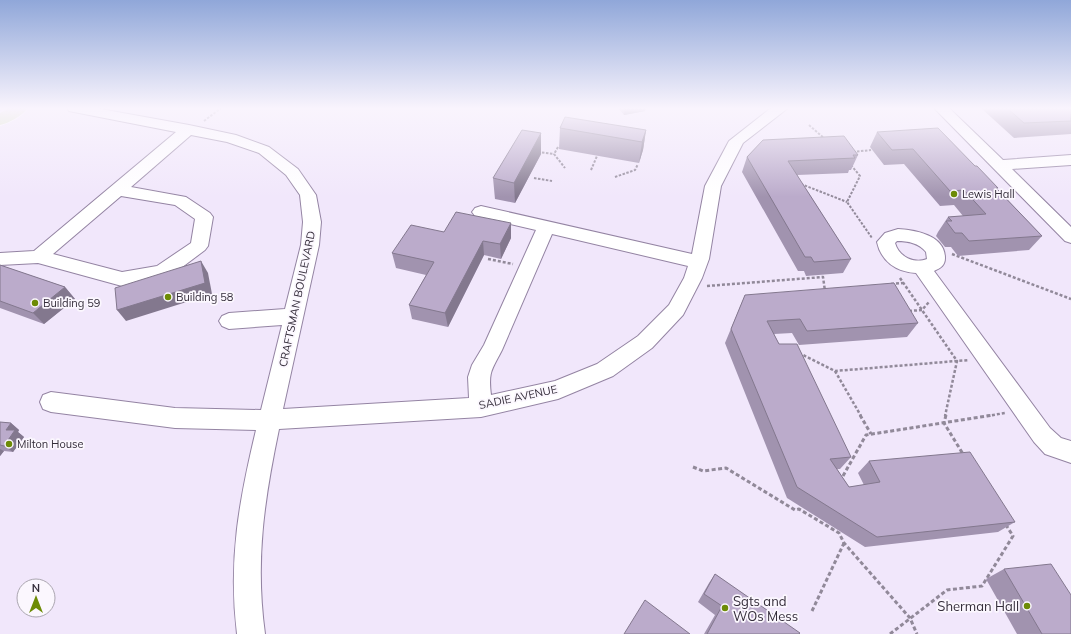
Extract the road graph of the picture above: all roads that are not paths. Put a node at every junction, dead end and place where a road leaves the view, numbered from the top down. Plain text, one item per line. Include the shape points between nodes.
1 (181, 138) edge
2 (230, 138) edge
3 (741, 138) edge
4 (971, 138) edge
5 (1071, 160) edge
6 (999, 165) junction
7 (117, 190) junction
8 (481, 212) dead end
9 (546, 227) junction
10 (1071, 237) edge
11 (38, 257) junction
12 (0, 258) edge
13 (699, 262) junction
14 (922, 268) dead end
15 (294, 316) junction
16 (229, 321) dead end
17 (51, 402) dead end
18 (481, 407) junction
19 (270, 420) junction
20 (1071, 452) edge
21 (251, 634) edge

1 - 7 street
2 - 15 street, CRAFTSMAN BOULEVARD via 264,150 292,172 308,195 312,222 311,238
3 - 13 street, SADIE AVENUE via 737,141 713,186
4 - 6 street
5 - 6 street
6 - 10 street
7 - 11 street
7 - 11 street via 180,201 204,217 199,246 162,272 122,279
8 - 9 street
9 - 13 street
9 - 18 street via 492,350 481,364 478,374
11 - 12 street
13 - 18 street, SADIE AVENUE via 676,310 645,342 605,370 558,390
14 - 20 street via 1042,435 1053,446
15 - 16 street
15 - 19 street, CRAFTSMAN BOULEVARD
17 - 19 street, SADIE AVENUE via 174,418
18 - 19 street, SADIE AVENUE
19 - 21 street, CRAFTSMAN BOULEVARD via 251,517 246,567

